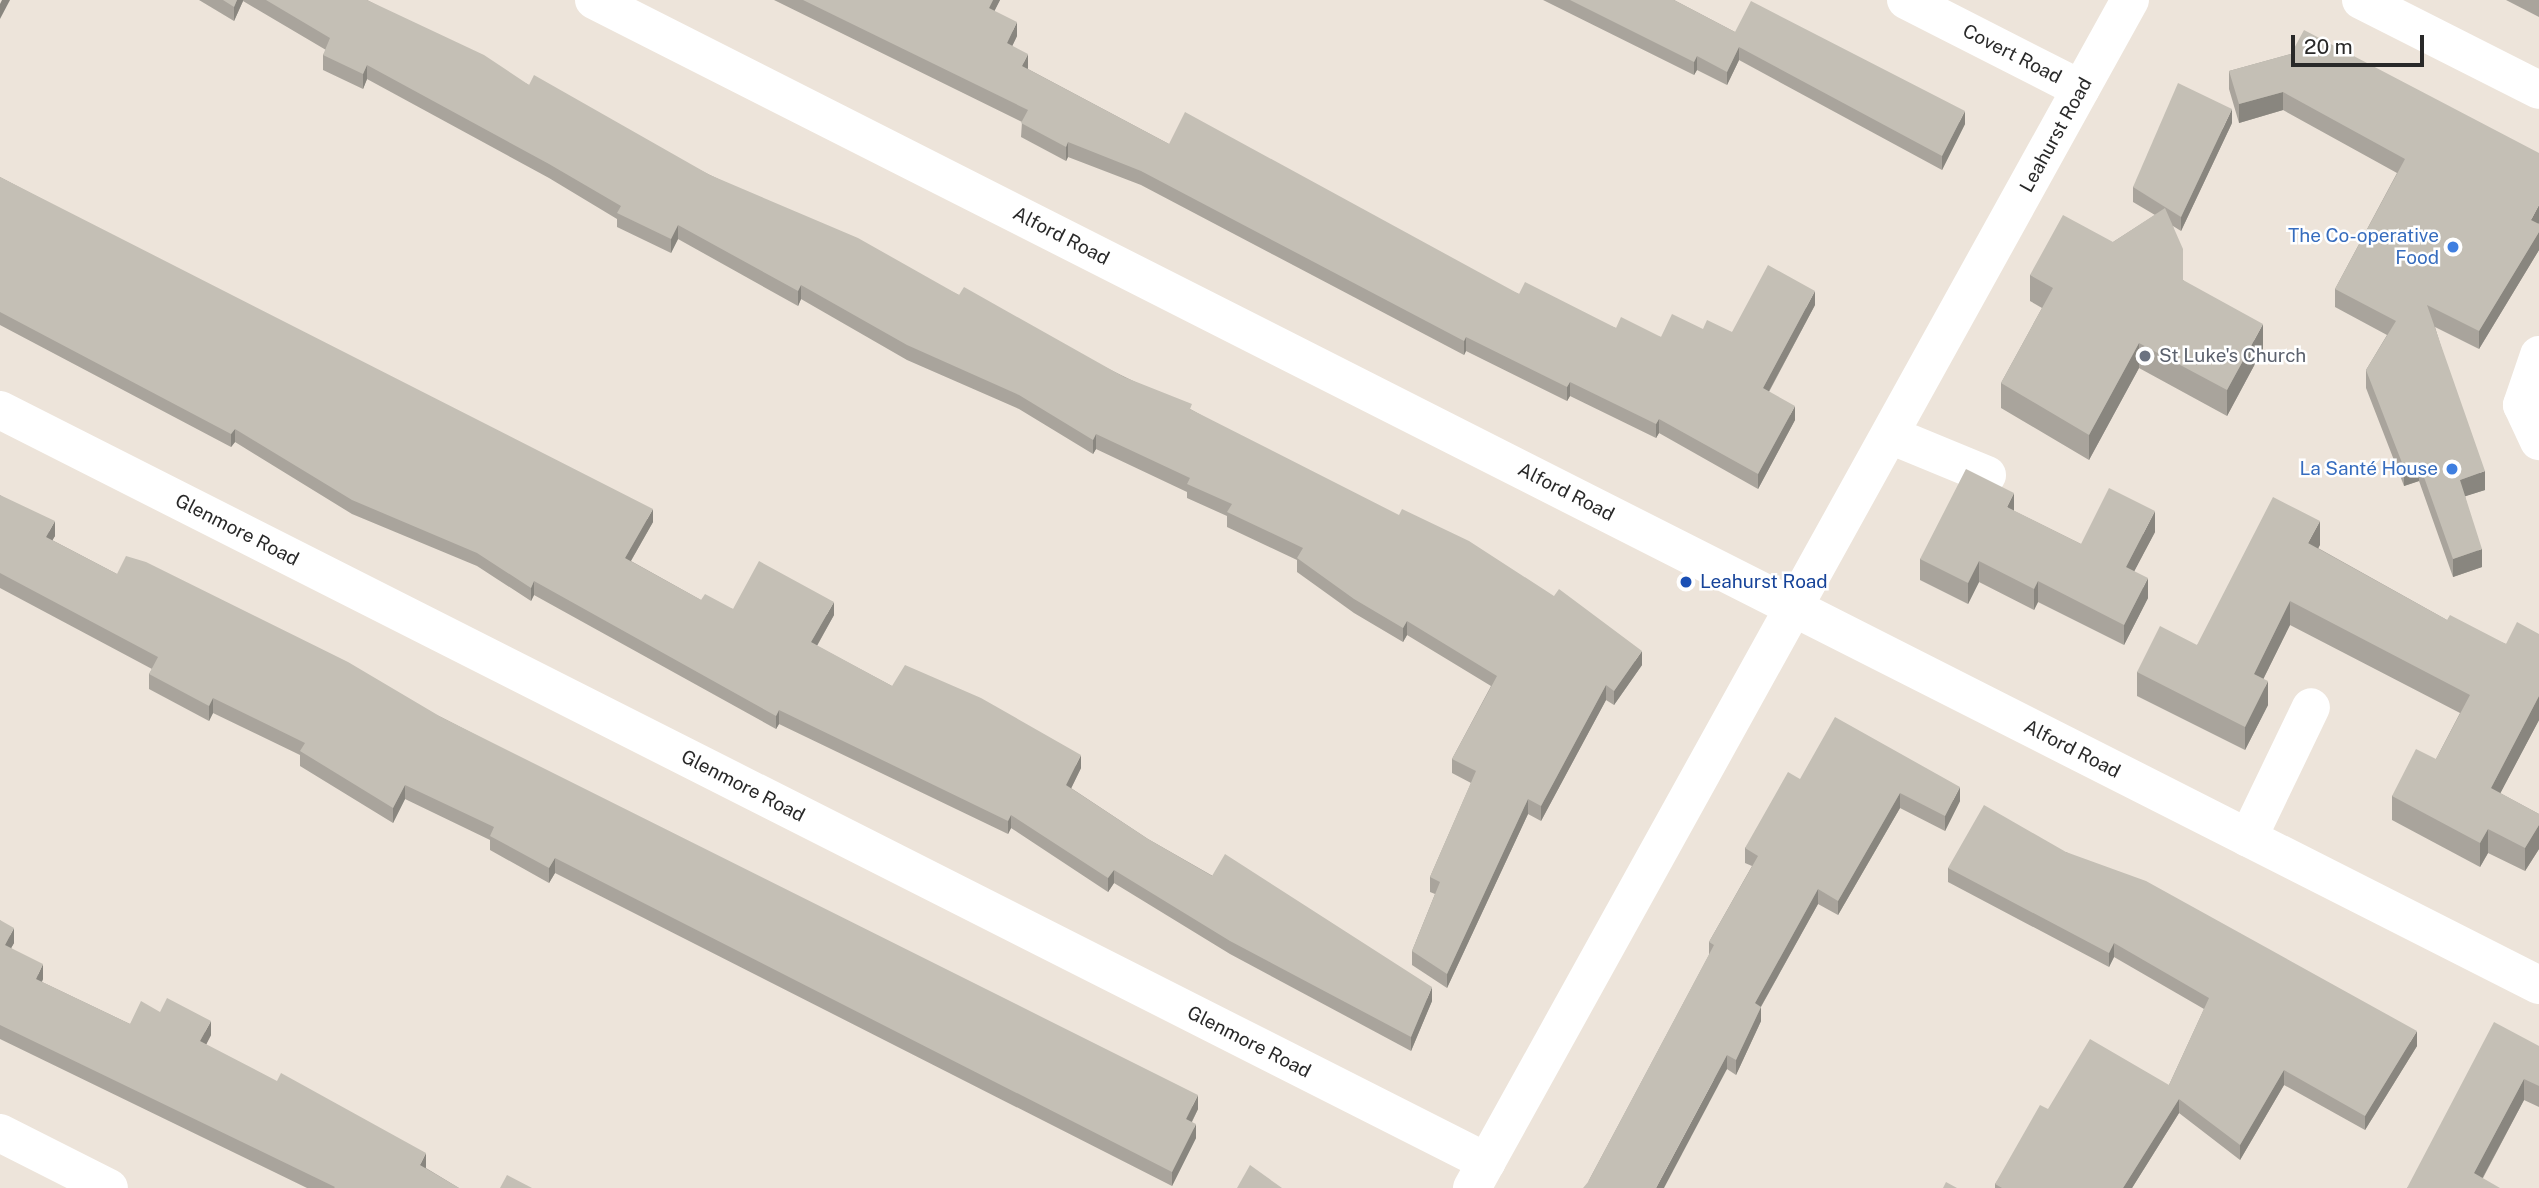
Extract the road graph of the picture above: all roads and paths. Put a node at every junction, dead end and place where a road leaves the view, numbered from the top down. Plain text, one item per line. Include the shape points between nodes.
1 (594, 0) edge
2 (1906, 0) edge
3 (2130, 0) edge
4 (2361, 0) edge
5 (2081, 89) junction
6 (2539, 90) edge
7 (2539, 355) edge
8 (0, 410) edge
9 (1890, 435) junction
10 (2539, 441) edge
11 (1987, 475) dead end
12 (1794, 608) junction
13 (2311, 708) dead end
14 (2248, 838) junction
15 (2539, 985) edge
16 (0, 1133) edge
17 (1480, 1175) edge
18 (109, 1188) edge

1 - 12 street, Alford Road
2 - 5 street, Covert Road
3 - 5 street, Leahurst Road
4 - 6 street
5 - 9 street, Leahurst Road
7 - 10 street via 2522,405
8 - 17 street, Glenmore Road
9 - 11 street
9 - 12 street, Leahurst Road
12 - 14 street, Alford Road
12 - 17 street, Leahurst Road
13 - 14 street
14 - 15 street, Alford Road
16 - 18 street

